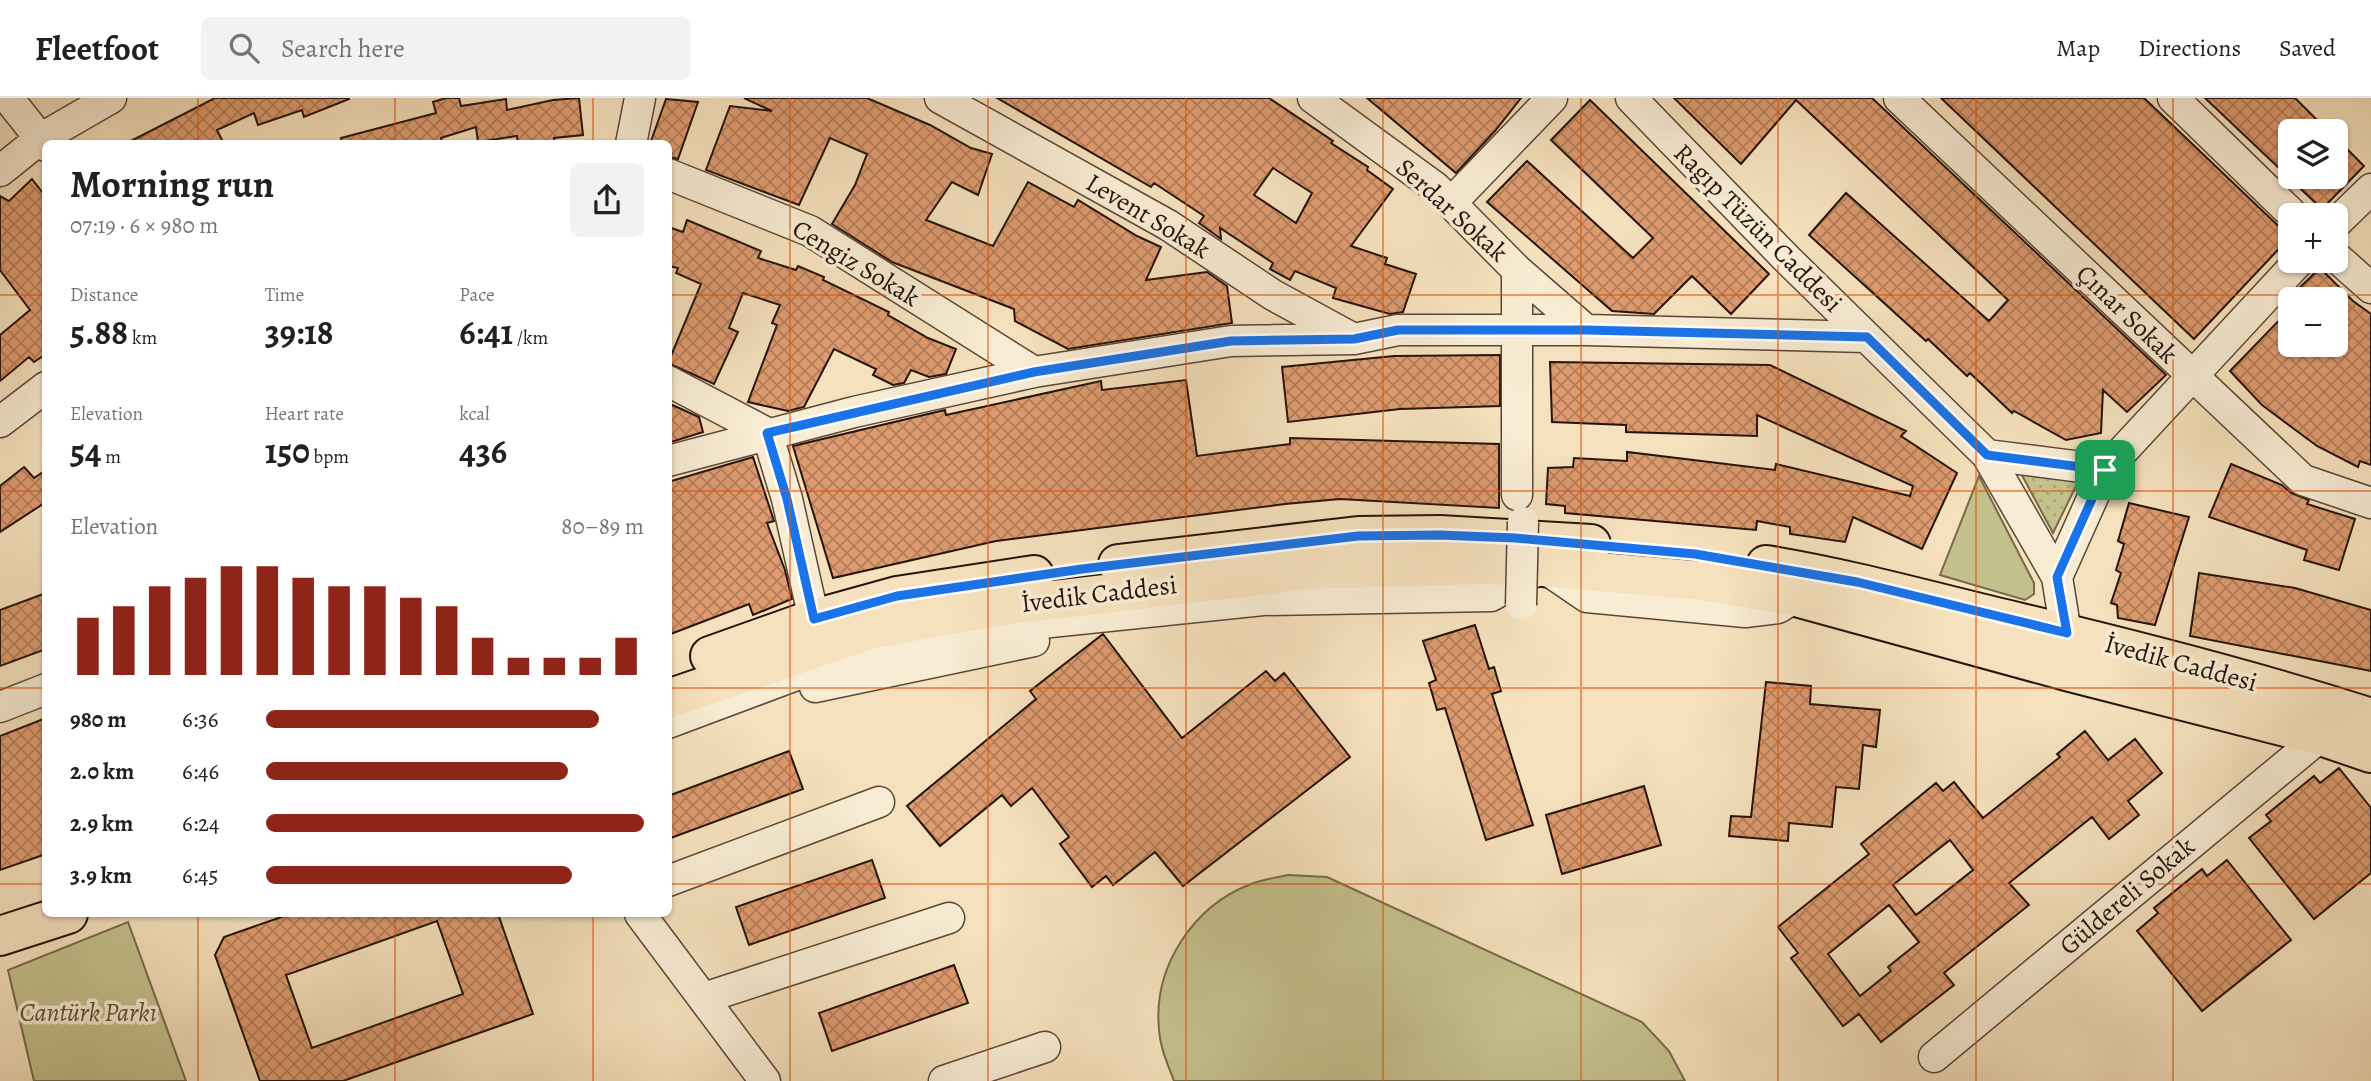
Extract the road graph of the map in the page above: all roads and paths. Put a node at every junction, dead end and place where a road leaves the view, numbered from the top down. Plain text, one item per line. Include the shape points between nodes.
1 (8, 98) edge
2 (111, 98) edge
3 (640, 98) edge
4 (940, 98) edge
5 (1313, 98) edge
6 (1552, 98) edge
7 (1631, 98) edge
8 (1899, 98) edge
9 (2173, 98) edge
10 (48, 140) edge
11 (632, 140) edge
12 (42, 142) edge
13 (42, 144) edge
14 (0, 171) edge
15 (672, 176) edge
16 (2371, 189) edge
17 (1451, 203) junction
18 (2281, 203) edge
19 (2348, 211) edge
20 (2348, 268) edge
21 (1517, 270) junction
22 (2288, 273) edge
23 (2371, 288) edge
24 (1518, 330) junction
25 (1586, 330) junction
26 (1867, 337) junction
27 (1354, 339) junction
28 (1034, 372) junction
29 (2190, 375) junction
30 (672, 383) edge
31 (42, 390) edge
32 (0, 422) edge
33 (767, 433) junction
34 (1987, 455) junction
35 (672, 460) edge
36 (2105, 470) junction
37 (2371, 503) edge
38 (1543, 567) junction
39 (2057, 577) junction
40 (1460, 604) junction
41 (1521, 605) dead end
42 (814, 619) junction
43 (2067, 633) junction
44 (672, 670) edge
45 (2070, 672) junction
46 (42, 691) edge
47 (672, 697) edge
48 (0, 707) edge
49 (672, 709) edge
50 (2371, 718) edge
51 (672, 722) edge
52 (672, 736) edge
53 (2321, 736) junction
54 (2371, 753) edge
55 (879, 802) dead end
56 (672, 880) edge
57 (42, 894) edge
58 (0, 909) edge
59 (59, 917) edge
60 (642, 917) edge
61 (949, 918) dead end
62 (0, 936) edge
63 (704, 998) junction
64 (1045, 1047) dead end
65 (1934, 1057) dead end
66 (765, 1081) edge
67 (944, 1081) edge

1 - 12 street
2 - 10 street
3 - 11 street
4 - 27 street, Levent Sokak via 1168,225 1273,295
5 - 17 street, Serdar Sokak
6 - 17 street
7 - 26 street, Ragıp Tüzün Caddesi
8 - 29 street, Çınar Sokak
9 - 18 street
13 - 14 street
15 - 28 street, Cengiz Sokak via 810,231
16 - 19 street
17 - 21 street, Serdar Sokak
20 - 23 street
21 - 24 street
21 - 25 street, Serdar Sokak
22 - 29 street
24 - 25 street
24 - 27 street via 1398,330
24 - 41 street, bridge
25 - 26 street
26 - 34 street, Ragıp Tüzün Caddesi
27 - 28 street via 1231,341
28 - 33 street
29 - 36 street
29 - 37 street, Çınar Sokak via 2303,480
30 - 33 street
31 - 32 street
33 - 35 street
33 - 42 street
34 - 36 street
34 - 39 street, Ragıp Tüzün Caddesi
36 - 39 street
38 - 40 street via 1492,596
38 - 45 main road, İvedik Caddesi via 1703,581 1796,597
38 - 47 main road, İvedik Caddesi via 1310,570 1002,606 872,629
39 - 43 street, Ragıp Tüzün Caddesi
40 - 49 street via 1496,580 1297,586 1041,611 888,640
40 - 51 street via 1368,596 1263,600 993,628 861,655
40 - 52 street via 1096,629 788,693
42 - 43 main road, İvedik Caddesi via 897,596 1095,567 1358,536 1440,535 1695,554 1857,582
42 - 44 main road, İvedik Caddesi
43 - 45 street, Ragıp Tüzün Caddesi
43 - 50 main road, İvedik Caddesi via 2280,688
45 - 53 main road, İvedik Caddesi
46 - 48 street
53 - 54 main road, İvedik Caddesi
53 - 65 street, Güldereli Sokak
55 - 56 street
57 - 58 main road
59 - 62 main road
60 - 63 street
61 - 63 street
63 - 66 street
64 - 67 street

